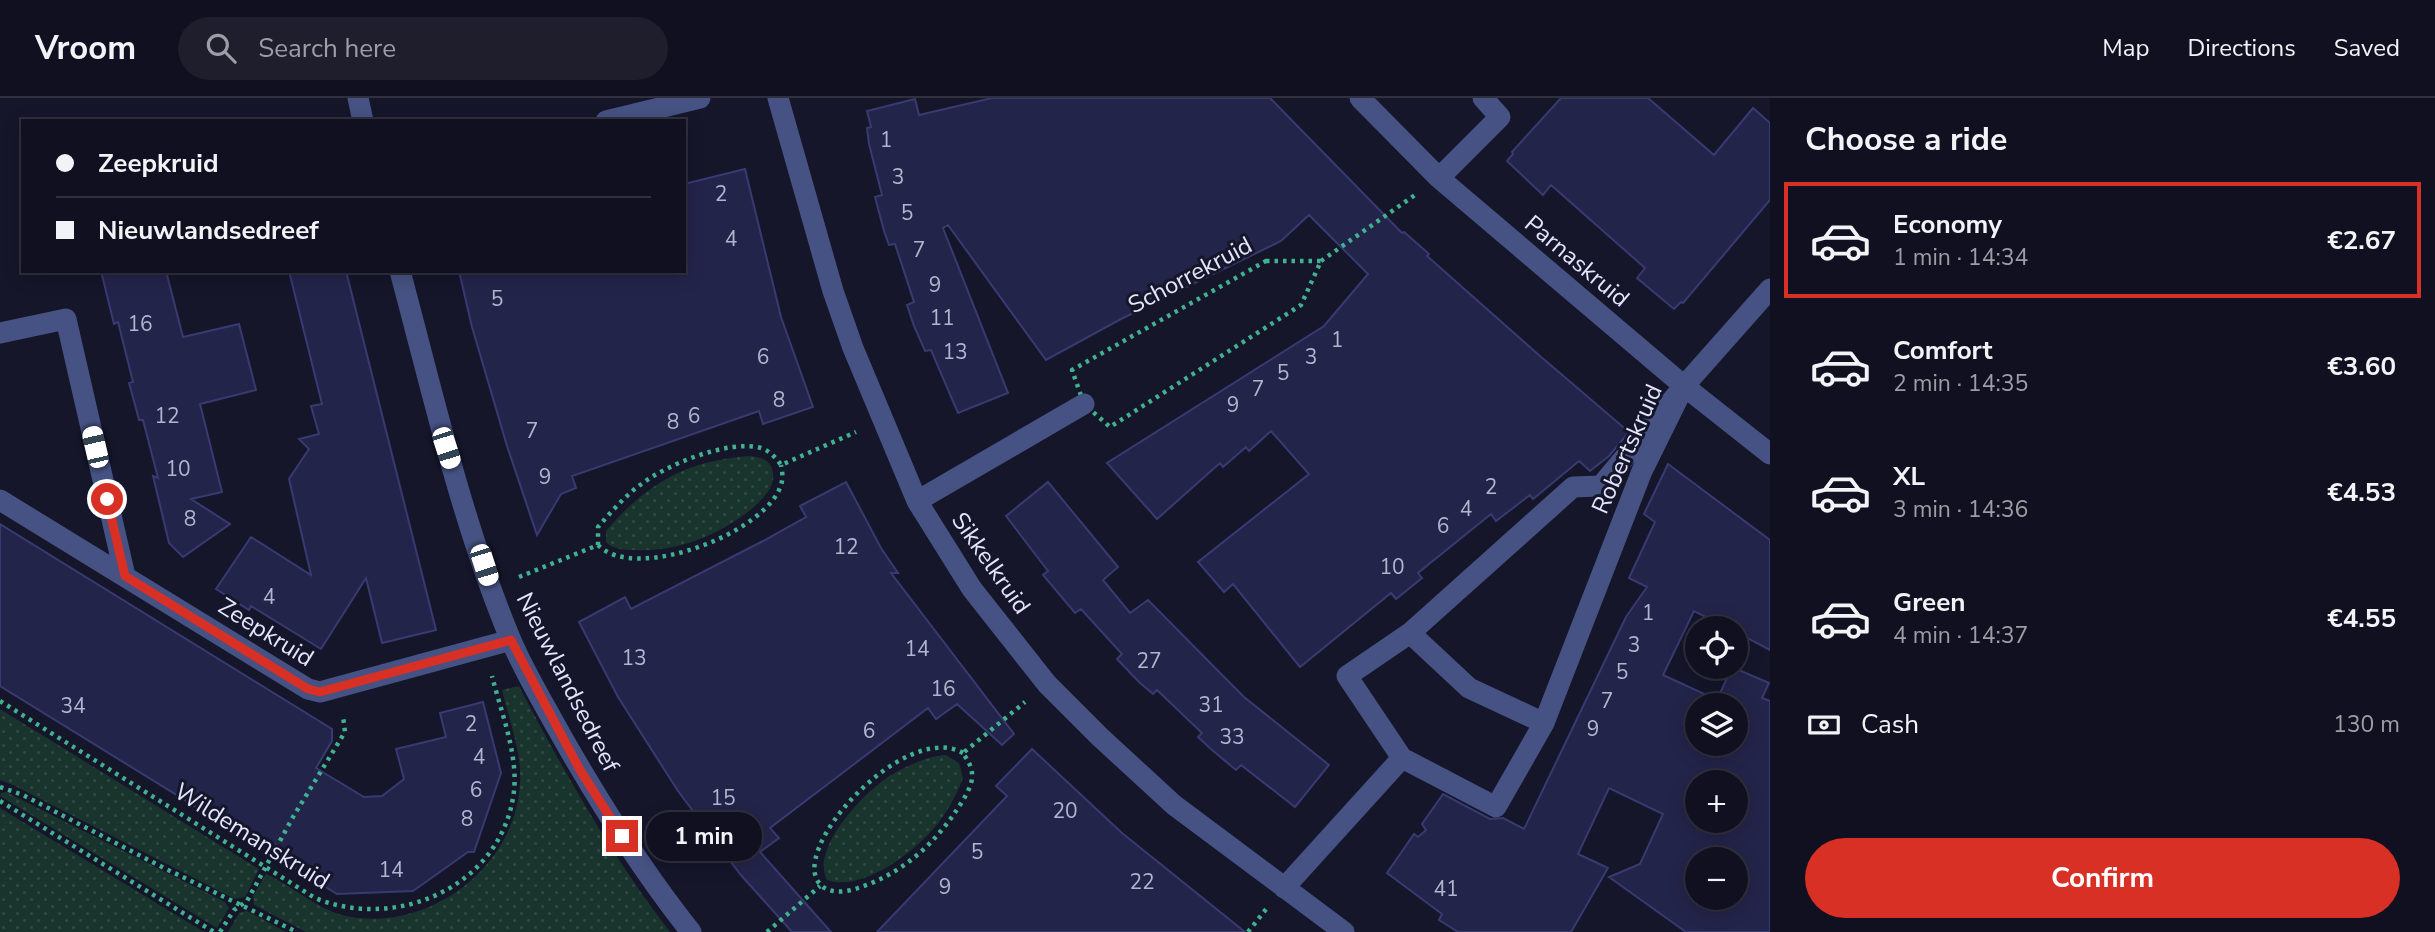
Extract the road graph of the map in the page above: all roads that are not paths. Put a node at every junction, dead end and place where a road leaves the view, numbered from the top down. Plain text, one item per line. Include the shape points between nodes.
1 (358, 98) edge
2 (700, 98) edge
3 (778, 98) edge
4 (1360, 98) edge
5 (1483, 98) edge
6 (363, 119) edge
7 (615, 119) edge
8 (1439, 178) junction
9 (401, 273) edge
10 (1770, 289) edge
11 (0, 333) edge
12 (1684, 386) junction
13 (1084, 404) road end
14 (1770, 454) edge
15 (0, 500) edge
16 (917, 501) junction
17 (125, 576) junction
18 (1410, 633) junction
19 (511, 640) junction
20 (1544, 723) junction
21 (1402, 758) junction
22 (1284, 888) junction
23 (691, 932) edge
24 (1344, 932) edge

1 - 6 street
2 - 7 street
3 - 16 street, Sikkelkruid via 833,291
4 - 8 street, Parnaskruid
5 - 8 street via 1500,117
8 - 12 street, Parnaskruid
9 - 19 street, Nieuwlandsedreef via 446,448
10 - 12 street
11 - 17 street via 66,318
12 - 14 street, Parnaskruid
12 - 18 street, Robertskruid via 1601,486 1573,487
12 - 20 street, Robertskruid via 1642,471
13 - 16 street
15 - 17 street, Zeepkruid
16 - 22 street, Sikkelkruid via 972,590 1048,684 1174,805
17 - 19 street, Zeepkruid via 308,689 320,692
18 - 20 street via 1469,688
18 - 21 street, Robertskruid via 1347,676
19 - 23 street, Nieuwlandsedreef via 580,770
20 - 21 street, Robertskruid via 1496,807
21 - 22 street
22 - 24 street, Sikkelkruid

